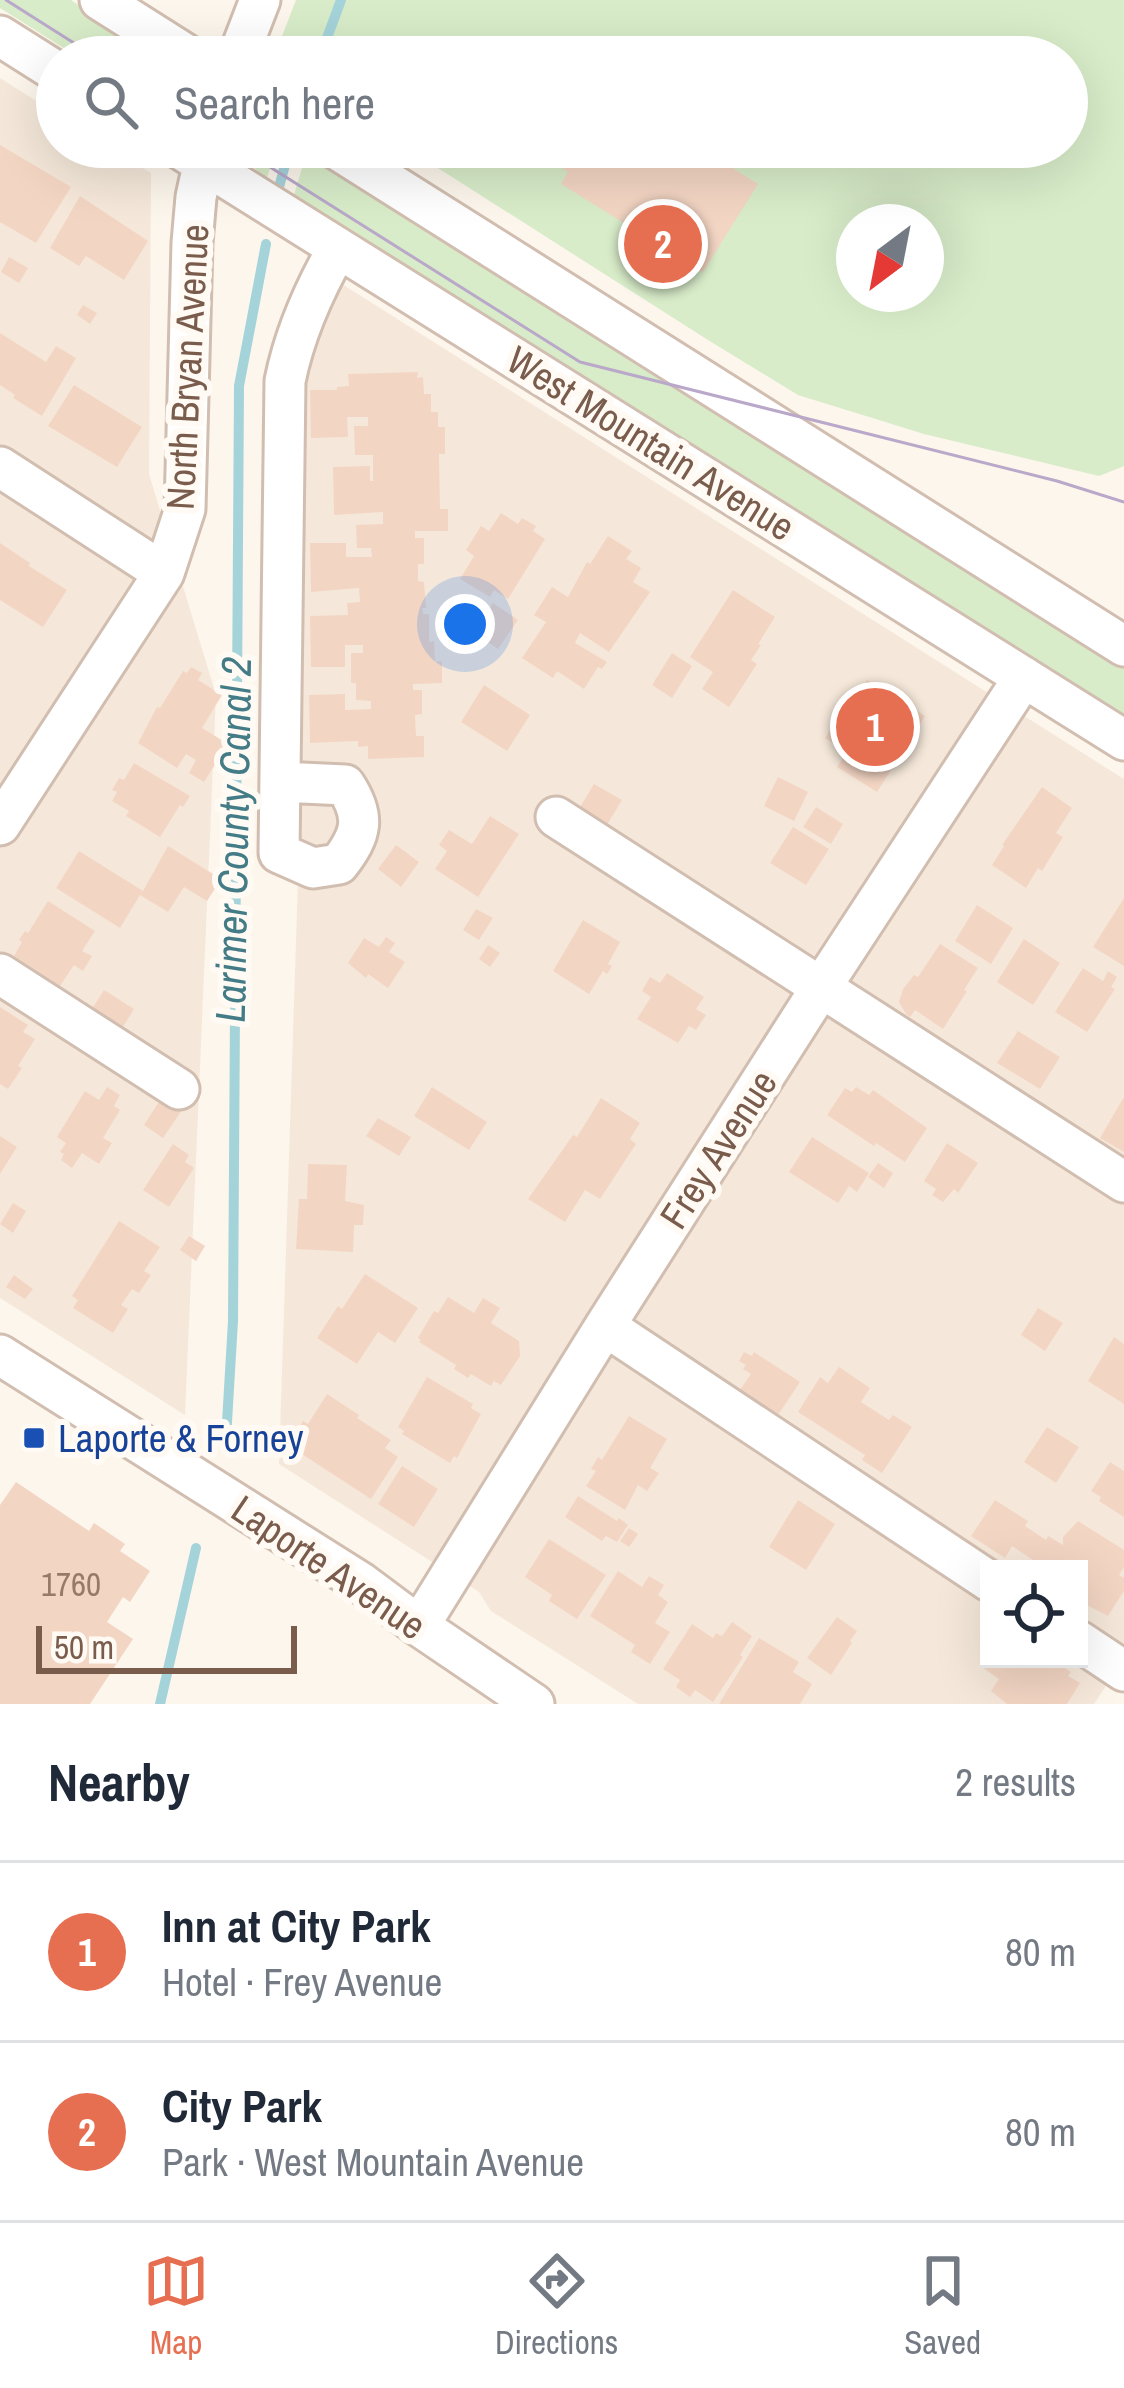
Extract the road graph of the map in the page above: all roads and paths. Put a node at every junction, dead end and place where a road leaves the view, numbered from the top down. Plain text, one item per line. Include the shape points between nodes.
1 (260, 0) edge
2 (111, 3) edge
3 (0, 36) edge
4 (159, 36) edge
5 (246, 36) edge
6 (36, 59) edge
7 (195, 168) edge
8 (220, 168) edge
9 (366, 168) edge
10 (338, 248) junction
11 (0, 467) edge
12 (164, 573) junction
13 (1124, 646) edge
14 (1024, 677) junction
15 (1124, 740) edge
16 (281, 782) dead end
17 (556, 818) dead end
18 (0, 825) edge
19 (0, 974) edge
20 (820, 989) junction
21 (178, 1089) dead end
22 (1124, 1182) edge
23 (605, 1326) junction
24 (1, 1357) edge
25 (980, 1575) edge
26 (419, 1626) junction
27 (1088, 1647) edge
28 (1124, 1671) edge
29 (533, 1704) edge

1 - 5 street
2 - 4 street
3 - 6 street
7 - 12 street, North Bryan Avenue via 185,509
8 - 10 street, West Mountain Avenue
9 - 13 street, West Mountain Avenue
10 - 14 street, West Mountain Avenue
10 - 16 street via 285,381
11 - 12 street
12 - 18 street, North Bryan Avenue
14 - 15 street, West Mountain Avenue
14 - 20 street, Frey Avenue
17 - 20 street
19 - 21 street
20 - 22 street
20 - 23 street, Frey Avenue
23 - 25 street
23 - 26 street, Frey Avenue
24 - 26 street, Laporte Avenue
26 - 29 street, Laporte Avenue
27 - 28 street

